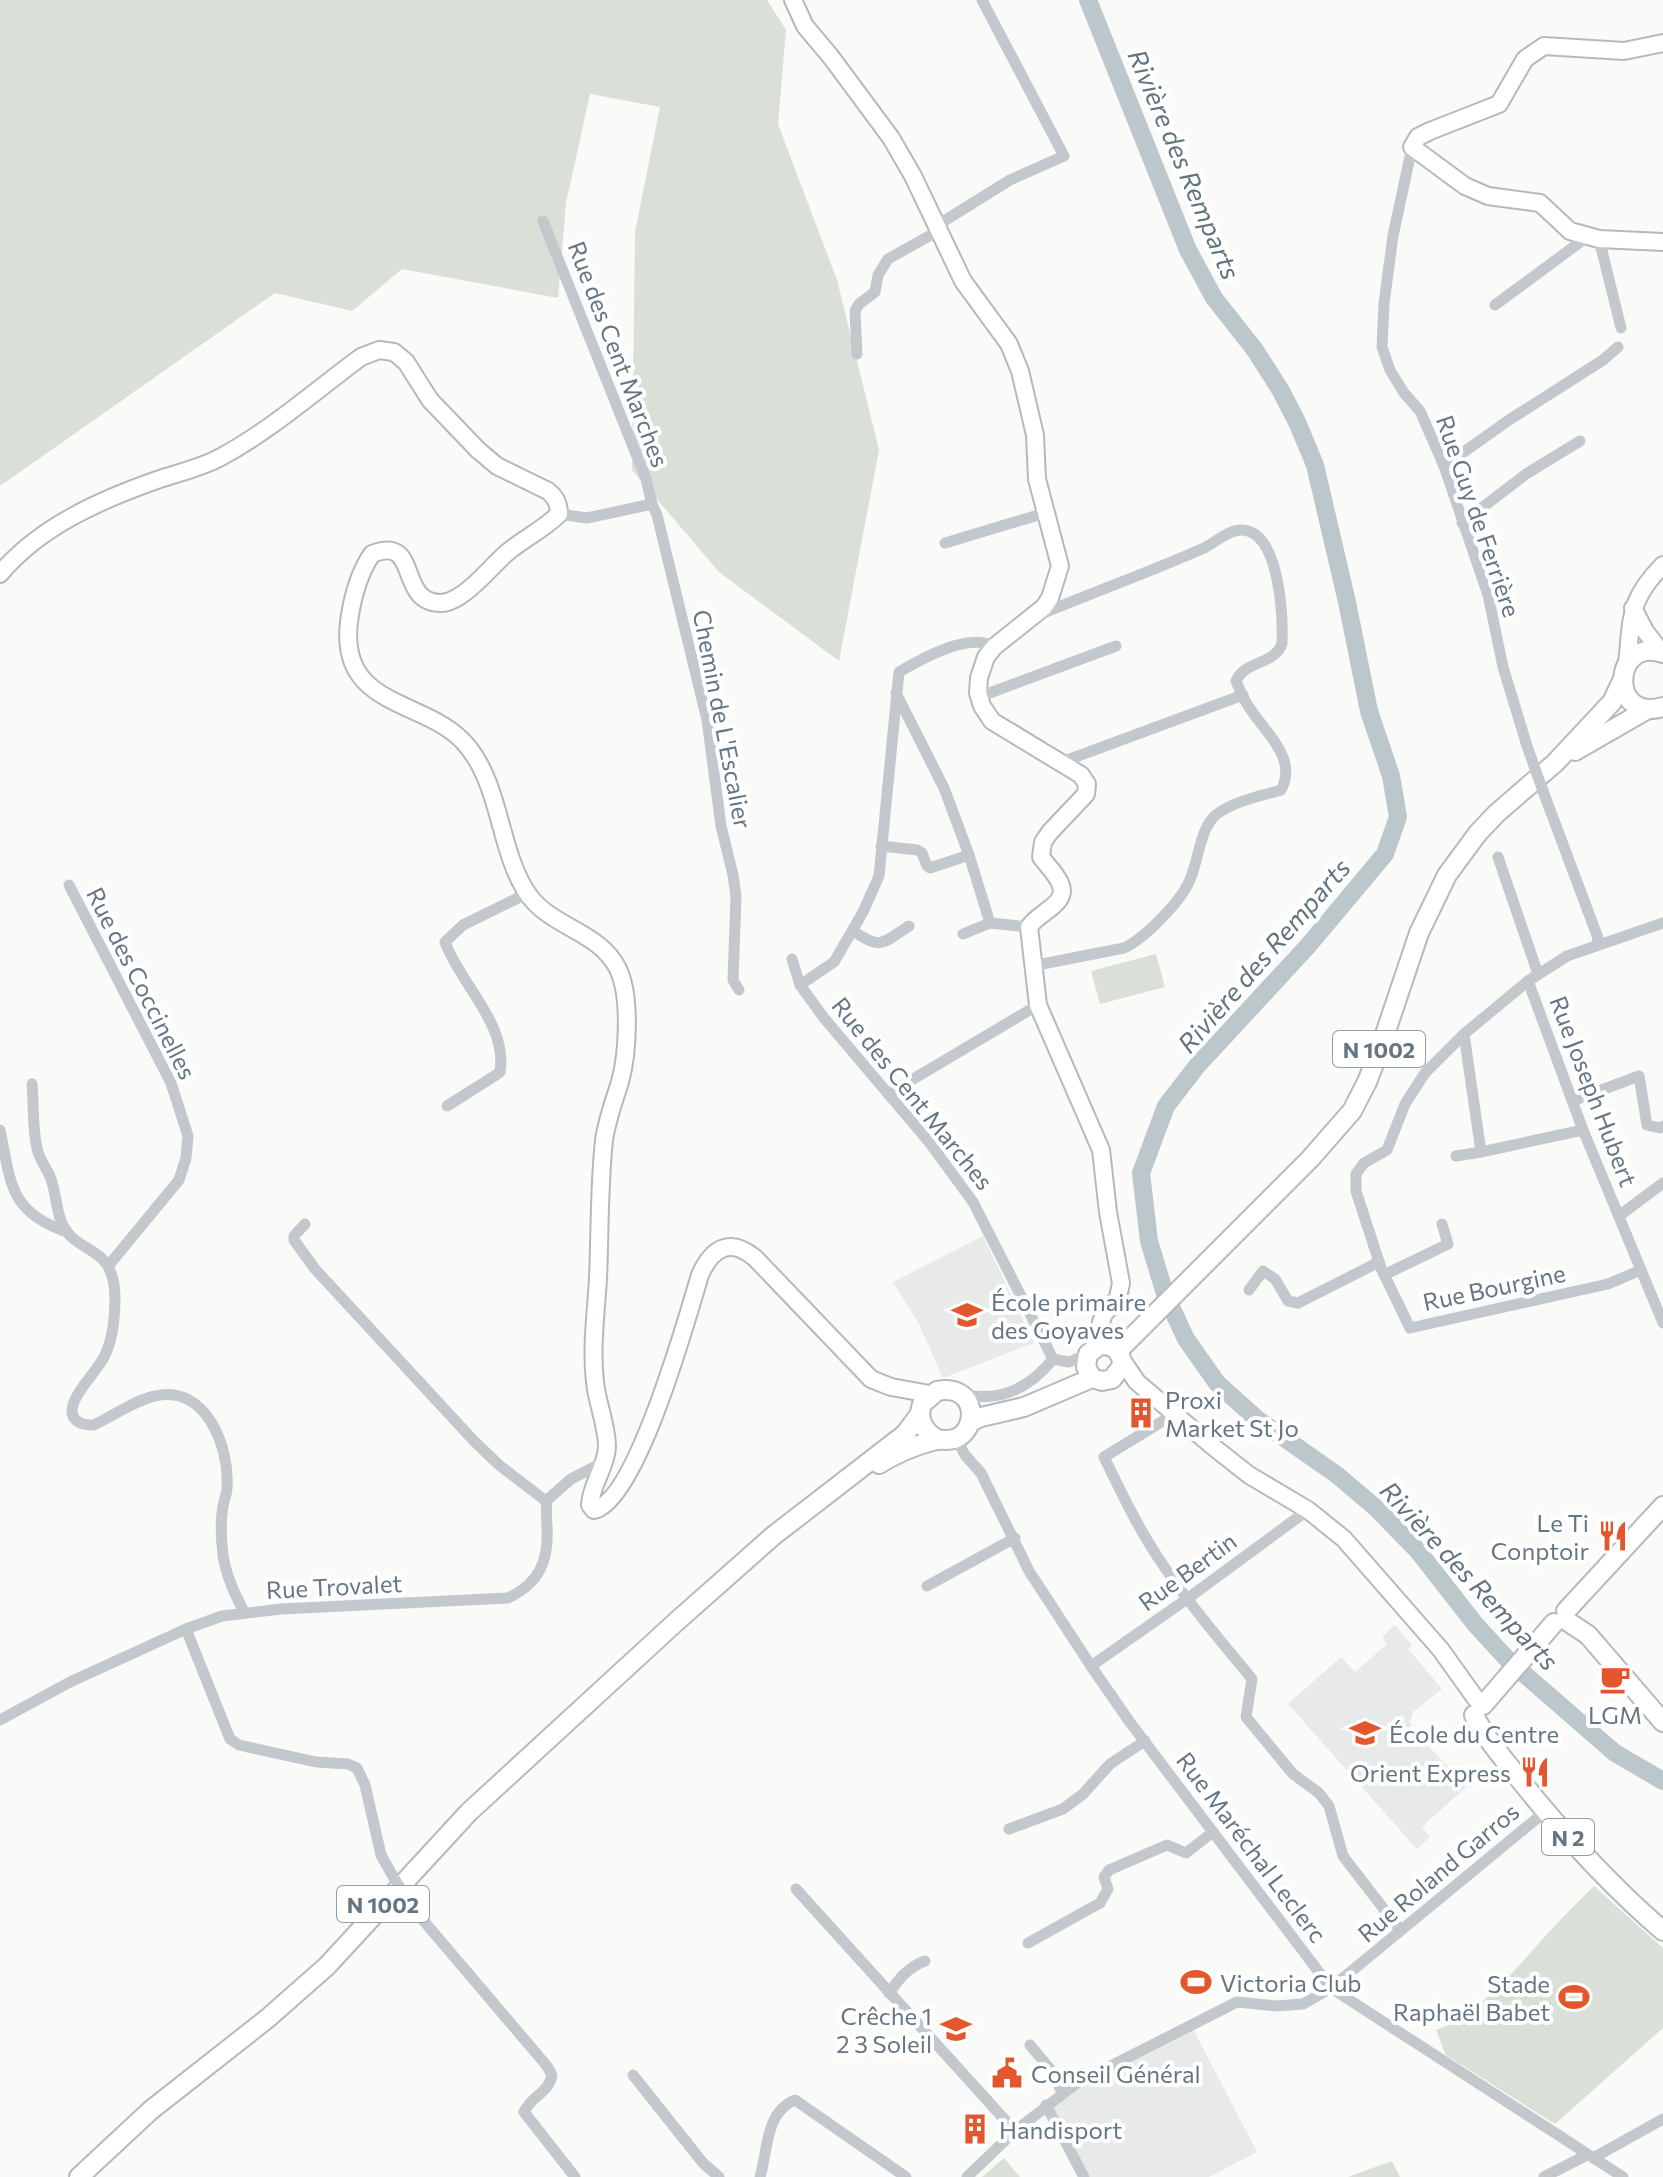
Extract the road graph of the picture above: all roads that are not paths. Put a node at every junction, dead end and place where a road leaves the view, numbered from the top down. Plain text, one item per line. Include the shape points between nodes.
1 (793, 0) edge
2 (982, 0) edge
3 (1663, 43) edge
4 (1412, 147) junction
5 (543, 221) dead end
6 (937, 228) junction
7 (1593, 238) junction
8 (1663, 242) edge
9 (1495, 305) dead end
10 (1621, 328) dead end
11 (1618, 347) dead end
12 (857, 354) dead end
13 (1580, 441) dead end
14 (1444, 466) junction
15 (652, 504) junction
16 (1045, 513) junction
17 (559, 514) junction
18 (1462, 523) junction
19 (945, 543) dead end
20 (1663, 565) edge
21 (0, 574) edge
22 (1633, 608) junction
23 (1037, 615) junction
24 (1116, 646) dead end
25 (994, 647) junction
26 (1662, 653) edge
27 (1624, 673) junction
28 (896, 693) junction
29 (1243, 695) junction
30 (979, 697) junction
31 (1656, 710) edge
32 (1062, 762) junction
33 (1555, 763) junction
34 (881, 846) junction
35 (969, 855) junction
36 (1498, 857) dead end
37 (69, 885) dead end
38 (528, 893) junction
39 (990, 923) junction
40 (1663, 923) edge
41 (909, 926) dead end
42 (1029, 927) junction
43 (853, 931) junction
44 (963, 934) dead end
45 (1597, 945) junction
46 (792, 959) dead end
47 (1032, 966) junction
48 (1533, 977) junction
49 (800, 985) junction
50 (739, 990) dead end
51 (1038, 1005) junction
52 (1464, 1034) junction
53 (32, 1084) dead end
54 (888, 1094) junction
55 (1572, 1101) junction
56 (447, 1106) dead end
57 (1663, 1126) edge
58 (0, 1130) edge
59 (1583, 1130) junction
60 (1481, 1152) junction
61 (1456, 1156) dead end
62 (1663, 1183) edge
63 (1619, 1216) junction
64 (305, 1224) dead end
65 (1442, 1224) dead end
66 (68, 1232) junction
67 (1379, 1262) junction
68 (109, 1265) junction
69 (1641, 1270) junction
70 (1384, 1275) junction
71 (1249, 1290) dead end
72 (1663, 1323) edge
73 (1101, 1358) junction
74 (1053, 1359) junction
75 (1112, 1379) joint
76 (1136, 1380) junction
77 (962, 1396) junction
78 (924, 1406) junction
79 (996, 1412) junction
80 (1176, 1413) junction
81 (970, 1422) junction
82 (956, 1438) junction
83 (937, 1439) junction
84 (605, 1462) junction
85 (838, 1487) junction
86 (546, 1501) junction
87 (1663, 1506) edge
88 (1308, 1510) junction
89 (1015, 1538) junction
90 (927, 1586) dead end
91 (1187, 1599) junction
92 (244, 1612) junction
93 (1557, 1623) junction
94 (186, 1629) junction
95 (1091, 1666) junction
96 (1479, 1703) junction
97 (1660, 1714) edge
98 (0, 1720) edge
99 (1145, 1741) junction
100 (1546, 1811) junction
101 (1009, 1829) dead end
102 (1213, 1832) junction
103 (796, 1889) dead end
104 (1400, 1930) junction
105 (1663, 1931) edge
106 (1028, 1943) dead end
107 (925, 1961) dead end
108 (1331, 1988) junction
109 (889, 1993) junction
110 (1030, 2045) dead end
111 (633, 2075) dead end
112 (1062, 2092) junction
113 (1046, 2105) junction
114 (1663, 2119) edge
115 (1015, 2131) junction
116 (1590, 2157) junction
117 (79, 2177) edge
118 (575, 2177) edge
119 (719, 2177) edge
120 (760, 2177) edge
121 (906, 2177) edge
122 (967, 2177) edge
123 (1084, 2177) edge
124 (1544, 2177) edge
125 (1623, 2177) edge

1 - 6 main road via 805,26 891,138
2 - 6 street via 1064,156 1010,180
3 - 4 main road via 1624,51 1544,46 1525,59 1499,104 1430,131
4 - 7 main road via 1465,186 1488,196 1540,203 1570,231
4 - 14 street, Rue Guy de Ferrière via 1393,236 1382,347 1390,370 1420,411
5 - 15 street, Rue des Cent Marches
6 - 12 street via 882,266 875,292 855,311
6 - 16 main road via 963,281 1009,344 1020,371
7 - 8 main road
7 - 9 street
7 - 10 street
11 - 14 street
13 - 18 street
14 - 18 street, Rue Guy de Ferrière
15 - 17 street via 587,518
15 - 50 street, Chemin de L'Escalier via 707,720 735,886 733,980
16 - 19 street
16 - 23 main road via 1060,566 1050,598
17 - 21 main road via 555,496 497,466 430,400 406,362 394,352 379,350 361,357 218,459 76,515 36,540
17 - 38 main road via 460,596 441,603 421,597 398,552 372,554 359,579 348,636 359,673 376,691 457,734 469,748
18 - 45 street, Rue Guy de Ferrière, bridge via 1488,595 1527,746
20 - 22 main road via 1638,593
22 - 26 main road
22 - 27 main road
23 - 25 main road
23 - 29 street via 1244,530 1258,537 1275,566 1282,639 1276,654 1237,678
24 - 30 street
25 - 28 street via 973,641 922,658 899,672
25 - 30 main road via 979,678
26 - 27 main road via 1642,652
27 - 31 main road via 1625,693 1632,702
27 - 33 main road, N 1002 via 1612,702
28 - 34 street
28 - 35 street via 944,788
29 - 32 street
29 - 47 street via 1278,744 1286,781 1281,790 1215,815 1189,882 1136,941 1124,948
30 - 32 main road via 992,721
31 - 33 main road, N 1002
32 - 42 main road via 1081,775 1086,794 1043,842 1041,857 1062,892 1060,900
33 - 73 main road, N 1002 via 1497,813 1447,875 1419,933 1352,1111 1140,1330
34 - 35 street via 917,850 930,868
34 - 43 street via 879,876
35 - 39 street
36 - 48 street
37 - 68 street, Rue des Coccinelles via 171,1083 188,1136 179,1180
38 - 56 street via 463,925 445,942 495,1033 501,1062 500,1072
38 - 84 main road via 548,915 600,945 619,971 624,992 625,1052 604,1142 595,1323 595,1381
39 - 42 street
39 - 44 street
40 - 45 street, Rue Bourgine
41 - 43 street via 878,943
42 - 47 main road
43 - 49 street via 834,962
45 - 48 street, Rue Bourgine
46 - 49 street
47 - 51 main road
48 - 52 street, Rue Bourgine
48 - 55 street, Rue Joseph Hubert
49 - 54 street, Rue des Cent Marches
51 - 54 street
51 - 73 main road via 1098,1138 1121,1283 1118,1298 1101,1322
52 - 60 street
52 - 67 street, Rue Bourgine via 1425,1073 1405,1104 1387,1150 1356,1174 1356,1191
53 - 66 street via 37,1148
54 - 74 street, Rue des Cent Marches via 973,1202
55 - 57 street via 1639,1076 1647,1125
55 - 59 street, Rue Joseph Hubert
58 - 66 street via 12,1187 21,1204 50,1226
59 - 60 street
59 - 63 street, Rue Joseph Hubert
60 - 61 street
62 - 63 street, Rue Joseph Hubert
63 - 69 street, Rue Joseph Hubert
64 - 86 street via 294,1240 315,1269 474,1441
65 - 70 street via 1448,1244
66 - 68 street
67 - 70 street, Rue Bourgine
67 - 71 street via 1298,1303 1288,1301 1275,1279 1263,1271
68 - 92 street via 113,1328 105,1356 77,1398 75,1419 94,1425 153,1396 174,1394 192,1400 207,1414 227,1467 220,1524 223,1558
69 - 70 street, Rue Bourgine via 1608,1284 1410,1328
69 - 72 street, Rue Joseph Hubert
73 - 74 street
73 - 75 main road, N 1002 via 1102,1381
73 - 76 main road
73 - 79 main road, N 1002 via 1072,1386 1024,1407
74 - 77 street via 1039,1377 1002,1395
75 - 76 main road
76 - 80 main road
77 - 78 main road via 945,1389
77 - 79 main road
77 - 81 main road via 970,1405
78 - 83 main road via 924,1429
78 - 84 main road via 864,1373 755,1258 730,1247 711,1254 705,1263 647,1438 612,1497 594,1510 590,1499
78 - 85 main road, N 1002 via 905,1434
79 - 81 main road, N 1002
80 - 88 main road via 1249,1475
80 - 91 street via 1104,1457 1138,1525
81 - 82 main road
82 - 83 main road
82 - 89 street, Rue Maréchal Leclerc
83 - 85 main road, N 1002
84 - 86 street via 571,1479
85 - 117 main road, N 1002 via 773,1536 469,1812 327,1966 151,2110
86 - 92 street, Rue Trovalet via 543,1567 522,1592 508,1598
87 - 93 main road
88 - 91 street, Rue Bertin
88 - 96 main road via 1344,1539 1441,1650
89 - 90 street
89 - 95 street, Rue Maréchal Leclerc via 1029,1571
91 - 95 street, Rue Bertin
91 - 104 street via 1252,1679 1246,1717 1293,1774 1329,1806 1343,1856
92 - 94 street, Rue Trovalet
93 - 96 main road
93 - 97 main road via 1588,1635
94 - 98 street, Rue Trovalet
94 - 118 street, bridge via 230,1739 357,1768 381,1855 411,1906 552,2075 549,2087 524,2112
95 - 99 street, Rue Maréchal Leclerc
96 - 100 main road, N 2 via 1485,1733
99 - 101 street via 1110,1764 1063,1809
99 - 102 street, Rue Maréchal Leclerc
100 - 104 street, Rue Roland Garros
100 - 105 main road, N 2 via 1621,1894
102 - 106 street via 1186,1853 1167,1845 1109,1870 1104,1877 1108,1889 1100,1903
102 - 108 street, Rue Maréchal Leclerc
103 - 109 street
104 - 108 street, Rue Roland Garros
107 - 109 street via 901,1976
108 - 112 street, Rue Roland Garros via 1303,2004 1237,2002
108 - 116 street, Rue Maréchal Leclerc
109 - 115 street
110 - 112 street
111 - 119 street
112 - 113 street, Rue Roland Garros
113 - 115 street, Rue Roland Garros
113 - 123 street
114 - 116 street
115 - 122 street, Rue Roland Garros
116 - 124 street
116 - 125 street, Rue Maréchal Leclerc
120 - 121 street via 775,2118 795,2100

